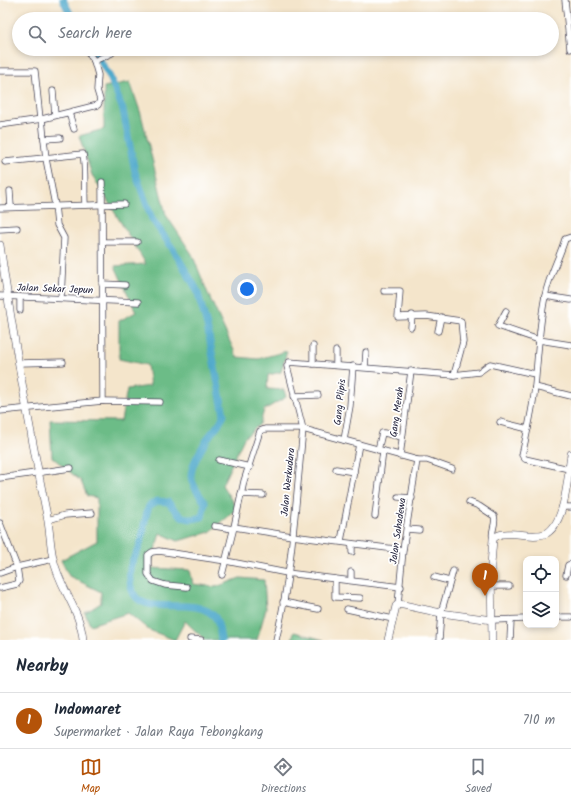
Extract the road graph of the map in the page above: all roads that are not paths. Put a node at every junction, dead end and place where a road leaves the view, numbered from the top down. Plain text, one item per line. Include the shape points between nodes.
1 (565, 0) edge
2 (568, 8) edge
3 (570, 49) dead end
4 (91, 56) edge
5 (106, 56) edge
6 (95, 61) junction
7 (0, 72) edge
8 (53, 91) dead end
9 (70, 113) junction
10 (55, 115) junction
11 (41, 119) junction
12 (0, 125) edge
13 (74, 129) dead end
14 (60, 138) dead end
15 (44, 140) junction
16 (46, 159) junction
17 (5, 162) dead end
18 (102, 182) dead end
19 (10, 191) dead end
20 (85, 204) junction
21 (124, 204) dead end
22 (55, 205) junction
23 (103, 205) junction
24 (0, 208) edge
25 (11, 208) junction
26 (17, 228) dead end
27 (0, 229) edge
28 (571, 237) edge
29 (103, 242) junction
30 (137, 242) dead end
31 (0, 245) edge
32 (102, 284) junction
33 (125, 285) dead end
34 (384, 291) dead end
35 (545, 296) junction
36 (4, 297) edge
37 (20, 297) junction
38 (61, 298) junction
39 (102, 300) junction
40 (571, 300) edge
41 (138, 302) dead end
42 (20, 310) dead end
43 (506, 311) dead end
44 (412, 315) junction
45 (441, 317) junction
46 (411, 327) dead end
47 (438, 331) dead end
48 (539, 340) junction
49 (571, 345) edge
50 (313, 346) dead end
51 (336, 351) dead end
52 (366, 352) dead end
53 (63, 362) dead end
54 (18, 363) junction
55 (313, 364) junction
56 (336, 365) junction
57 (353, 366) junction
58 (366, 368) junction
59 (411, 371) junction
60 (535, 374) junction
61 (454, 375) junction
62 (535, 387) junction
63 (318, 395) dead end
64 (294, 396) junction
65 (571, 396) edge
66 (102, 401) junction
67 (160, 402) dead end
68 (26, 408) junction
69 (0, 411) edge
70 (500, 422) dead end
71 (528, 429) junction
72 (303, 430) junction
73 (402, 437) junction
74 (344, 440) junction
75 (359, 444) junction
76 (380, 451) junction
77 (571, 454) edge
78 (400, 456) junction
79 (219, 460) dead end
80 (417, 460) junction
81 (250, 467) junction
82 (71, 468) dead end
83 (336, 469) dead end
84 (452, 469) dead end
85 (569, 469) junction
86 (354, 472) junction
87 (38, 473) junction
88 (0, 478) edge
89 (241, 494) junction
90 (263, 495) dead end
91 (398, 497) dead end
92 (412, 498) junction
93 (469, 502) dead end
94 (562, 507) junction
95 (571, 507) edge
96 (92, 513) dead end
97 (375, 516) dead end
98 (48, 520) junction
99 (0, 523) edge
100 (214, 526) dead end
101 (234, 528) junction
102 (407, 529) junction
103 (419, 530) dead end
104 (2, 534) edge
105 (292, 536) junction
106 (493, 538) junction
107 (341, 542) junction
108 (352, 544) junction
109 (403, 550) junction
110 (352, 552) dead end
111 (53, 558) junction
112 (226, 561) junction
113 (571, 564) edge
114 (17, 567) junction
115 (453, 571) dead end
116 (351, 572) dead end
117 (0, 573) edge
118 (287, 573) junction
119 (222, 575) dead end
120 (566, 575) dead end
121 (434, 577) dead end
122 (335, 579) junction
123 (351, 580) junction
124 (449, 581) junction
125 (491, 586) junction
126 (509, 586) dead end
127 (187, 587) dead end
128 (401, 587) junction
129 (0, 588) edge
130 (360, 598) dead end
131 (283, 602) junction
132 (398, 604) junction
133 (318, 609) dead end
134 (347, 609) dead end
135 (440, 613) junction
136 (559, 617) edge
137 (571, 617) edge
138 (393, 619) junction
139 (523, 619) edge
140 (492, 620) junction
141 (511, 621) junction
142 (190, 639) dead end
143 (83, 640) edge
144 (201, 640) edge
145 (276, 640) edge
146 (388, 640) edge
147 (439, 640) edge
148 (492, 640) edge
149 (510, 640) edge

1 - 2 street
2 - 3 street
4 - 6 street
5 - 6 street
6 - 9 street via 100,103
7 - 11 street via 35,71
8 - 10 street
9 - 10 street
9 - 13 street
10 - 11 street
11 - 12 street
11 - 15 street
14 - 15 street
15 - 16 street
16 - 17 street
16 - 20 street via 83,154
16 - 22 street
18 - 23 street
19 - 25 street
20 - 22 street
20 - 23 street
21 - 23 street
22 - 25 street
22 - 38 street via 57,225 64,238
23 - 29 street
24 - 25 street
26 - 27 street
28 - 35 street via 565,239
29 - 30 street
29 - 32 street
31 - 36 main road
32 - 33 street
32 - 39 street
34 - 44 street via 400,292 398,317
35 - 40 street
35 - 48 street
36 - 37 street, Jalan Sekar Jepun
36 - 54 main road
37 - 38 street, Jalan Sekar Jepun
37 - 42 street
38 - 39 street, Jalan Sekar Jepun
39 - 41 street, Jalan Sekar Jepun
39 - 66 street
43 - 48 street via 497,326
44 - 45 street
44 - 46 street
45 - 47 street
45 - 61 street via 460,320 462,324 463,342
48 - 49 street
48 - 60 street
50 - 55 street
51 - 56 street
52 - 58 street
53 - 54 street
54 - 68 main road
55 - 56 street
55 - 64 street via 288,363
56 - 57 street
57 - 58 street
57 - 74 street, Gang Plipis
58 - 59 street
59 - 61 street
59 - 73 street, Gang Merah
60 - 61 street via 490,364 479,372
60 - 62 street
62 - 65 street
62 - 71 street
63 - 64 street
64 - 72 street
66 - 67 street
66 - 68 street
68 - 69 street
68 - 87 main road
70 - 71 street
71 - 85 street via 522,457
72 - 74 street
72 - 81 street via 260,431
72 - 105 street, Jalan Werkudara
73 - 76 street via 383,433
73 - 78 street, Gang Merah
74 - 75 street
75 - 76 street
75 - 86 street
76 - 78 street
76 - 97 street
77 - 85 main road
78 - 80 street
79 - 81 street
80 - 84 street via 427,460
80 - 92 street, Jalan Sahadewa
81 - 89 street
82 - 87 street
83 - 86 street
85 - 94 main road
86 - 107 street
87 - 88 street
87 - 98 main road
89 - 90 street
89 - 101 street
91 - 92 street
92 - 102 street, Jalan Sahadewa
93 - 106 street via 494,516
94 - 95 street
94 - 106 main road via 554,526 547,533 502,534
96 - 98 street via 65,515
98 - 111 main road
99 - 104 street
100 - 101 street
101 - 105 street
101 - 112 street
102 - 103 street
102 - 109 street, Jalan Sahadewa
104 - 114 street
105 - 107 street
105 - 118 street, Jalan Werkudara
106 - 125 main road
107 - 108 street
108 - 109 street
108 - 110 street
109 - 128 street, Jalan Sahadewa
111 - 114 street
111 - 143 main road via 58,575 79,618
112 - 118 street
112 - 119 street
112 - 127 street via 159,551 148,554 148,574 152,581
113 - 120 street via 568,564
114 - 117 street
114 - 129 street via 18,583
115 - 124 street
116 - 123 street
118 - 122 street
118 - 131 street, Jalan Werkudara
121 - 124 street
122 - 123 street
122 - 130 street via 335,597
123 - 128 street
124 - 135 street
125 - 126 street
125 - 140 main road
128 - 132 street, Jalan Sahadewa
131 - 133 street
131 - 145 street, Jalan Werkudara
132 - 135 main road
132 - 138 main road
134 - 138 street
135 - 140 main road
135 - 147 street
136 - 137 street
138 - 146 main road
139 - 141 street
140 - 141 street
140 - 148 main road
141 - 149 street
142 - 144 street

